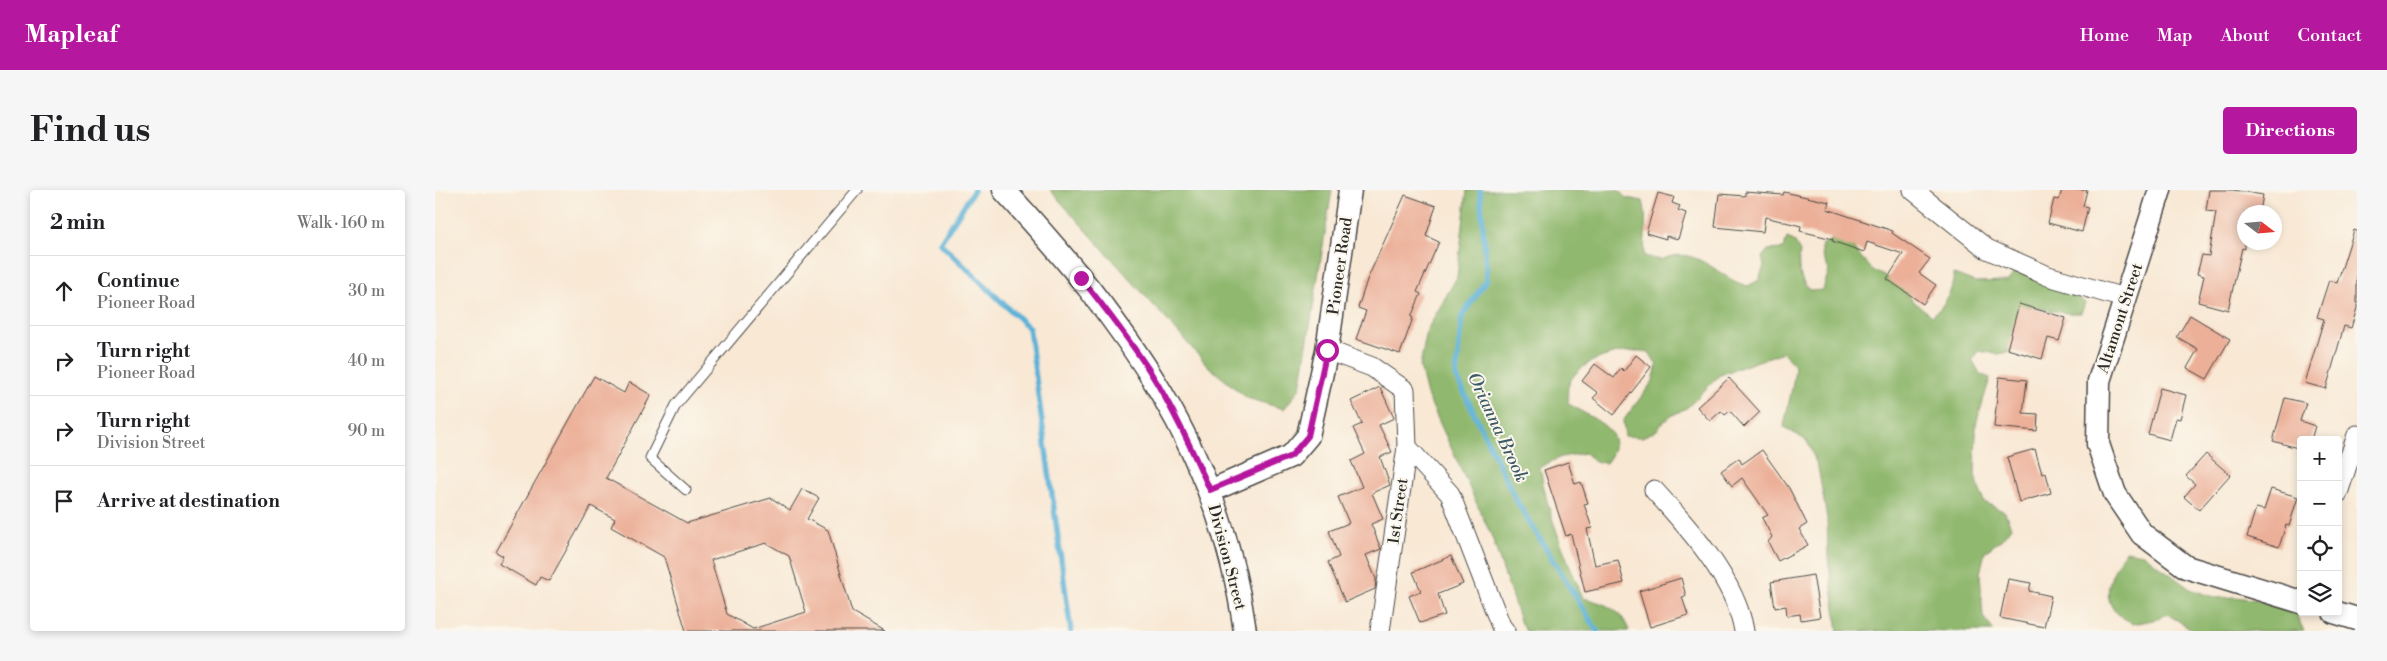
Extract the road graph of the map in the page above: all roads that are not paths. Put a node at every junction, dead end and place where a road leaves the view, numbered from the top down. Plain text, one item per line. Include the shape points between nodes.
1 (857, 190) edge
2 (1004, 190) edge
3 (1350, 190) edge
4 (1913, 190) edge
5 (2160, 190) edge
6 (2124, 298) junction
7 (1327, 350) junction
8 (2357, 435) edge
9 (1407, 447) junction
10 (2342, 481) edge
11 (686, 490) dead end
12 (1210, 490) junction
13 (1655, 490) dead end
14 (2297, 601) edge
15 (2342, 614) edge
16 (2357, 619) edge
17 (1502, 629) edge
18 (1245, 631) edge
19 (1381, 631) edge
20 (1744, 631) edge

1 - 11 lane via 677,406 650,458
2 - 12 street, Division Street via 1114,319 1183,429
3 - 7 street, Pioneer Road
4 - 6 street via 1987,249 2048,276
5 - 6 street, Altamont Street
6 - 14 street, Altamont Street via 2099,381 2098,444 2115,494 2142,534 2186,567
7 - 9 street, 1st Street via 1371,367 1405,390
7 - 12 street, Pioneer Road via 1308,436 1291,456
8 - 10 street
9 - 17 street via 1450,494
9 - 19 street, 1st Street
12 - 18 street, Division Street via 1232,566
13 - 20 street via 1691,530 1717,567
15 - 16 street

